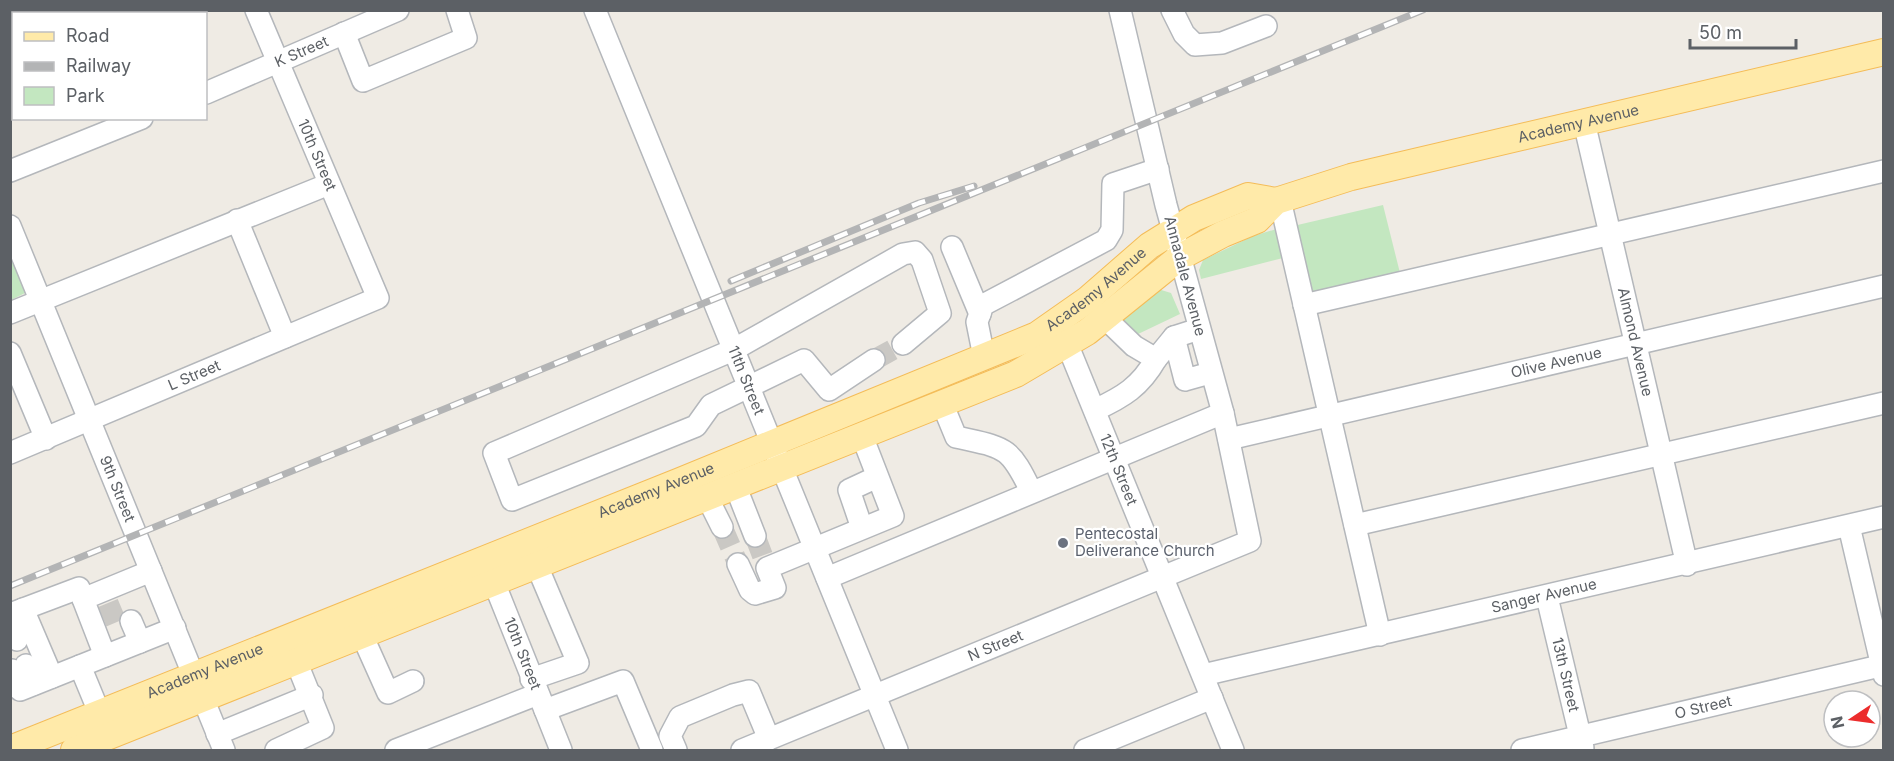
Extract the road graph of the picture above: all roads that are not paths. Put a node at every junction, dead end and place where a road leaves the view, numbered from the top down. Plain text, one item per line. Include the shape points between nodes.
1 (256, 10) edge
2 (398, 10) edge
3 (457, 10) edge
4 (595, 10) edge
5 (1120, 10) edge
6 (1172, 10) edge
7 (1266, 26) dead end
8 (344, 33) junction
9 (1884, 52) edge
10 (279, 64) junction
11 (207, 93) edge
12 (137, 120) edge
13 (1584, 122) junction
14 (1158, 169) junction
15 (10, 171) edge
16 (1884, 171) edge
17 (329, 184) junction
18 (1278, 200) junction
19 (237, 220) junction
20 (10, 226) edge
21 (1172, 230) junction
22 (1609, 233) junction
23 (952, 247) dead end
24 (1180, 257) junction
25 (1884, 286) edge
26 (378, 298) joint
27 (41, 300) junction
28 (1304, 305) junction
29 (10, 313) edge
30 (980, 314) junction
31 (1105, 318) junction
32 (1058, 322) junction
33 (1199, 329) junction
34 (285, 337) junction
35 (1174, 337) junction
36 (903, 344) tunnel mouth
37 (1634, 344) junction
38 (1068, 345) junction
39 (733, 350) junction
40 (10, 353) edge
41 (984, 357) junction
42 (1156, 359) junction
43 (874, 360) tunnel mouth
44 (1210, 373) junction
45 (748, 388) junction
46 (942, 403) junction
47 (1884, 403) edge
48 (1095, 410) junction
49 (1223, 412) junction
50 (911, 416) junction
51 (1329, 416) junction
52 (88, 421) junction
53 (862, 436) junction
54 (46, 439) junction
55 (1229, 439) junction
56 (772, 443) junction
57 (10, 453) edge
58 (1661, 455) junction
59 (1114, 459) junction
60 (781, 468) junction
61 (877, 477) junction
62 (735, 485) junction
63 (1031, 491) junction
64 (707, 496) junction
65 (1884, 517) edge
66 (1355, 525) junction
67 (1849, 525) junction
68 (722, 527) tunnel mouth
69 (862, 528) junction
70 (755, 536) tunnel mouth
71 (1250, 541) joint
72 (814, 548) junction
73 (484, 558) junction
74 (738, 564) tunnel mouth
75 (1687, 565) junction
76 (537, 566) junction
77 (151, 571) junction
78 (826, 578) junction
79 (1162, 578) junction
80 (494, 583) junction
81 (1547, 597) junction
82 (83, 599) junction
83 (15, 622) edge
84 (125, 624) tunnel mouth
85 (175, 628) junction
86 (362, 635) junction
87 (1380, 635) junction
88 (133, 645) junction
89 (105, 656) junction
90 (296, 661) junction
91 (80, 666) junction
92 (19, 668) edge
93 (1883, 669) edge
94 (193, 675) junction
95 (1203, 675) junction
96 (43, 681) junction
97 (413, 681) dead end
98 (538, 694) junction
99 (312, 695) junction
100 (875, 697) junction
101 (1212, 698) junction
102 (203, 700) junction
103 (99, 711) junction
104 (769, 740) junction
105 (220, 742) edge
106 (1582, 743) edge
107 (10, 749) edge
108 (78, 750) edge
109 (276, 750) edge
110 (396, 750) edge
111 (561, 750) edge
112 (652, 750) edge
113 (676, 750) edge
114 (742, 750) edge
115 (897, 750) edge
116 (1085, 750) edge
117 (1233, 750) edge
118 (1522, 750) edge

1 - 10 street, 10th Street
2 - 8 street, K Street
3 - 8 street via 466,38 363,81
4 - 39 street, 11th Street
5 - 14 street, Annadale Avenue
6 - 7 street via 1184,34 1195,45 1222,44
8 - 10 street, K Street
9 - 13 main road, Academy Avenue
10 - 11 street, K Street
10 - 17 street, 10th Street
12 - 15 street
13 - 18 main road, Academy Avenue via 1351,177
13 - 22 street, Almond Avenue
14 - 21 street, Annadale Avenue
14 - 30 street via 1113,184 1112,230 1106,240 983,304
16 - 22 street
17 - 19 street
17 - 26 street, 10th Street
18 - 21 main road, Academy Avenue via 1248,196
18 - 24 main road, Academy Avenue via 1257,220
18 - 28 street
19 - 27 street
19 - 34 street
20 - 27 street, 9th Street
21 - 24 street, Annadale Avenue
21 - 32 main road, Academy Avenue
22 - 28 street
22 - 37 street, Almond Avenue
23 - 30 street
24 - 31 main road, Academy Avenue
24 - 33 street, Annadale Avenue
25 - 37 street, Olive Avenue
26 - 34 street, L Street
27 - 29 street
27 - 52 street, 9th Street
28 - 51 street
30 - 41 street via 977,331
31 - 38 main road, Academy Avenue
31 - 42 street via 1134,346
32 - 38 street, 12th Street
32 - 41 main road, Academy Avenue
33 - 35 street
33 - 44 street, Annadale Avenue
34 - 52 street, L Street
35 - 42 street
35 - 44 street via 1185,380
36 - 39 street via 940,313 922,260 915,252 903,254
37 - 51 street, Olive Avenue
37 - 58 street, Almond Avenue
38 - 46 main road, Academy Avenue via 1016,374
38 - 48 street, 12th Street
39 - 45 street, 11th Street
39 - 45 street via 494,453 512,500 696,426 711,405
40 - 54 street
41 - 50 main road via 974,375 931,395
41 - 56 main road, Academy Avenue
42 - 48 street via 1126,395
43 - 45 street via 829,390 804,360
44 - 49 street, Annadale Avenue
45 - 56 street, 11th Street
46 - 50 main road, Academy Avenue
46 - 63 street via 956,437 996,446 1016,458
47 - 58 street
48 - 59 street, 12th Street
49 - 55 street, Annadale Avenue
49 - 59 street
50 - 53 main road, Academy Avenue
51 - 55 street, Olive Avenue
51 - 66 street
52 - 54 street, L Street
52 - 77 street, 9th Street
53 - 60 main road, Academy Avenue
53 - 61 street
54 - 57 street, L Street
55 - 71 street, Annadale Avenue
56 - 60 street, 11th Street
56 - 73 main road, Academy Avenue
58 - 66 street
58 - 75 street, Almond Avenue
59 - 63 street
59 - 79 street, 12th Street
60 - 62 main road, Academy Avenue
60 - 72 street, 11th Street
61 - 69 street via 849,490
61 - 69 street via 892,516
62 - 64 main road, Academy Avenue
62 - 70 street
63 - 78 street
64 - 68 street
64 - 76 main road, Academy Avenue
65 - 67 street, Sanger Avenue
66 - 87 street
67 - 75 street, Sanger Avenue
67 - 93 street
69 - 72 street
71 - 79 street, N Street
72 - 74 street via 765,563 775,588 755,594
72 - 78 street, 11th Street
73 - 80 street, 10th Street
73 - 94 main road, Academy Avenue
75 - 81 street, Sanger Avenue
76 - 80 main road, Academy Avenue
76 - 98 street via 578,663
77 - 82 street via 112,594
77 - 85 street, 9th Street
78 - 100 street, 11th Street
79 - 95 street, 12th Street
79 - 100 street, N Street
80 - 86 main road, Academy Avenue
80 - 98 street, 10th Street
81 - 87 street, Sanger Avenue
81 - 106 street, 13th Street
82 - 83 street via 79,588
82 - 89 street
83 - 96 street
84 - 88 street
85 - 88 street
85 - 94 street, 9th Street
86 - 90 main road, Academy Avenue
86 - 97 street via 388,693
87 - 95 street, Sanger Avenue
88 - 89 street
89 - 91 street
90 - 99 street
90 - 102 main road, Academy Avenue
91 - 96 street
91 - 103 street
92 - 96 street via 20,690
93 - 106 street, O Street
94 - 102 street, 9th Street
94 - 103 main road, Academy Avenue
95 - 101 street, 12th Street
98 - 110 street
98 - 111 street, 10th Street
98 - 112 street via 623,681
99 - 105 street
99 - 109 street via 322,728
100 - 104 street, N Street
100 - 115 street, 11th Street
101 - 116 street
101 - 117 street, 12th Street
102 - 105 street, 9th Street
102 - 108 main road, Academy Avenue
103 - 107 main road, Academy Avenue
104 - 113 street via 749,691 680,717 670,736
104 - 114 street, N Street
106 - 118 street, O Street

